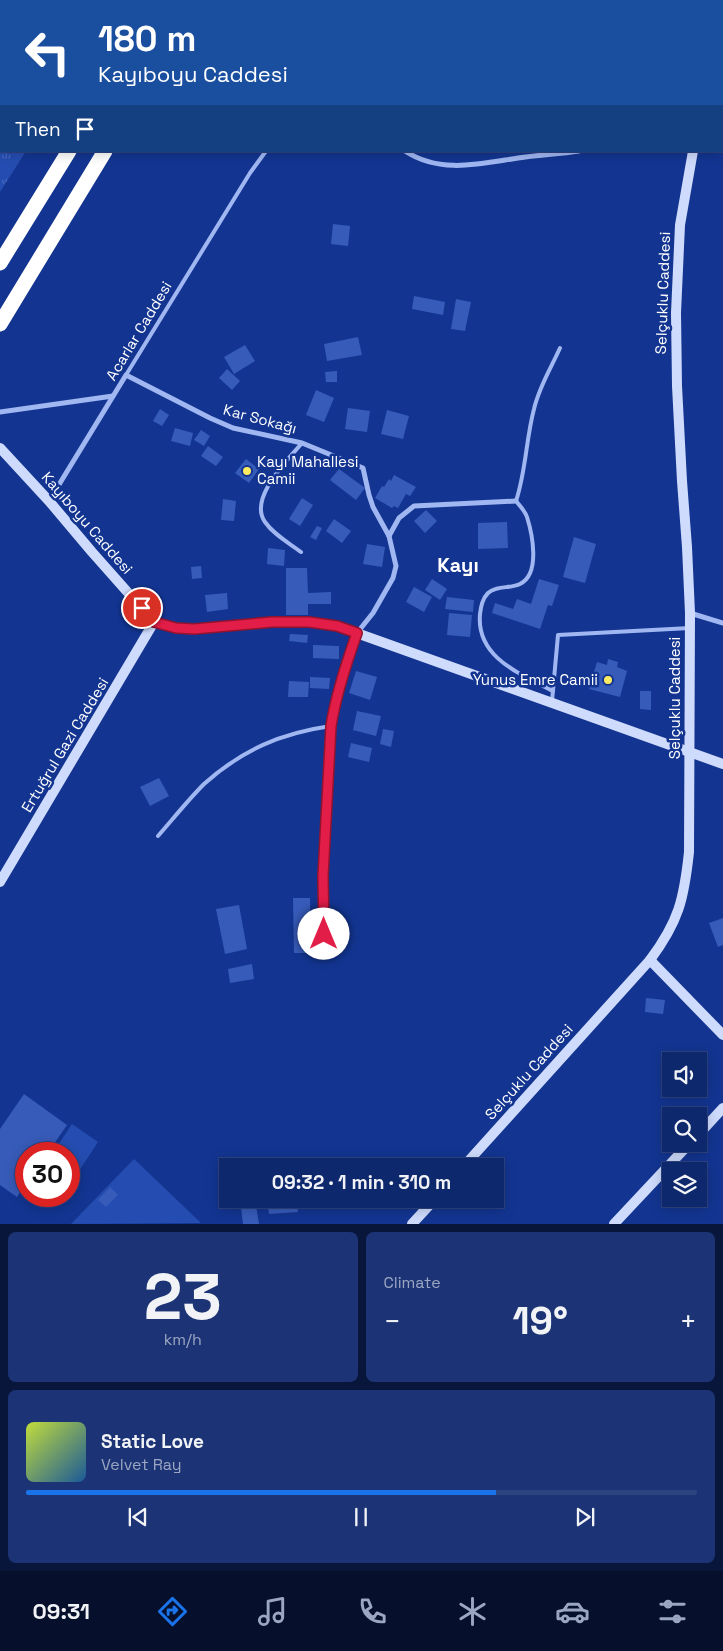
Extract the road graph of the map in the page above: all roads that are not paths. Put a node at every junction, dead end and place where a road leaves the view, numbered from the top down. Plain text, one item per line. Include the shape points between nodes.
1 (68, 152) edge
2 (104, 152) edge
3 (265, 152) edge
4 (406, 152) edge
5 (572, 152) edge
6 (692, 152) edge
7 (0, 263) edge
8 (0, 324) edge
9 (560, 348) dead end
10 (126, 375) junction
11 (114, 396) junction
12 (0, 412) edge
13 (302, 443) junction
14 (0, 448) edge
15 (49, 501) junction
16 (516, 501) junction
17 (389, 536) junction
18 (301, 552) dead end
19 (690, 614) junction
20 (154, 622) junction
21 (723, 622) edge
22 (690, 628) junction
23 (357, 633) junction
24 (553, 692) junction
25 (552, 703) junction
26 (331, 726) junction
27 (690, 753) junction
28 (723, 764) edge
29 (158, 836) dead end
30 (0, 882) edge
31 (324, 934) dead end
32 (650, 960) junction
33 (723, 1035) edge
34 (723, 1108) edge
35 (707, 1125) edge
36 (682, 1152) edge
37 (471, 1158) edge
38 (427, 1208) edge
39 (412, 1224) edge
40 (614, 1224) edge

1 - 7 highway
2 - 8 highway
3 - 10 lane, Acarlar Caddesi
4 - 5 street via 436,165 459,167
6 - 19 street, Selçuklu Caddesi via 680,225 676,313
9 - 16 lane via 533,409
10 - 11 street, Acarlar Caddesi
10 - 13 street, Kar Sokağı via 233,428
11 - 12 street
11 - 15 street, Acarlar Caddesi
13 - 17 street, Kar Sokağı via 363,468 373,508
13 - 18 lane via 270,483 261,508 263,520 270,528
14 - 15 street, Kayıboyu Caddesi
15 - 20 street, Kayıboyu Caddesi
16 - 17 street via 414,506 399,518
16 - 24 lane via 526,515 534,563 521,584 488,594 482,601 479,626 492,654
17 - 23 street via 396,566 394,578
19 - 21 street
19 - 22 street, Selçuklu Caddesi
20 - 23 street via 194,629 309,622
20 - 30 street, Ertuğrul Gazi Caddesi
22 - 24 lane via 558,635
22 - 27 street, Selçuklu Caddesi
23 - 25 street
23 - 26 street via 340,681
24 - 25 lane
25 - 27 street
26 - 29 lane via 292,734 238,757 203,785
26 - 31 street via 323,876
27 - 28 street
27 - 32 street, Selçuklu Caddesi via 689,852 685,887 674,924
32 - 33 street
32 - 37 street, Selçuklu Caddesi
34 - 35 street
36 - 40 street
38 - 39 street

